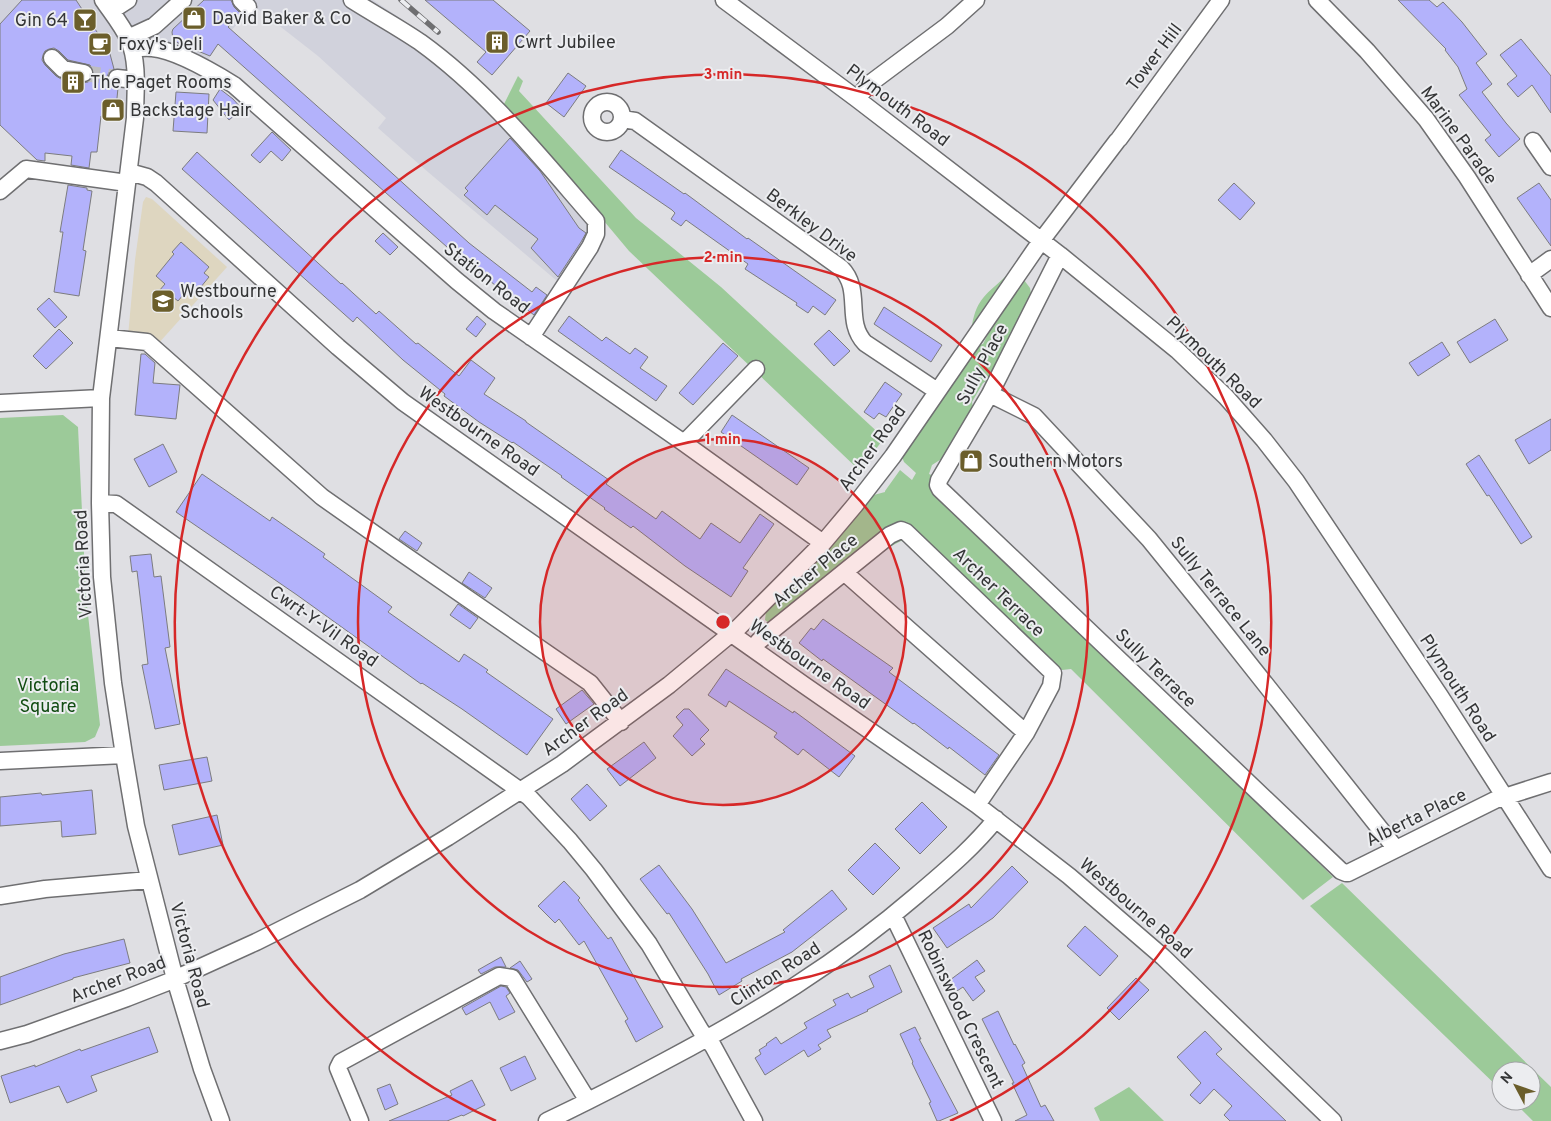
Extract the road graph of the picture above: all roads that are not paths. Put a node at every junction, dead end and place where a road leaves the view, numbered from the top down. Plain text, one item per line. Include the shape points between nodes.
1 (128, 0) edge
2 (182, 0) edge
3 (352, 0) edge
4 (724, 0) edge
5 (976, 0) edge
6 (1221, 0) edge
7 (1317, 0) edge
8 (107, 5) edge
9 (162, 20) junction
10 (130, 44) junction
11 (164, 50) junction
12 (52, 58) dead end
13 (84, 73) tunnel mouth
14 (117, 78) tunnel mouth
15 (136, 80) junction
16 (857, 99) junction
17 (622, 118) dead end
18 (1533, 141) dead end
19 (1551, 167) edge
20 (128, 178) junction
21 (0, 191) edge
22 (1041, 240) junction
23 (1060, 255) junction
24 (1551, 259) edge
25 (1529, 275) junction
26 (1551, 308) edge
27 (531, 337) junction
28 (109, 338) junction
29 (756, 369) dead end
30 (937, 392) junction
31 (990, 394) junction
32 (101, 398) junction
33 (0, 403) edge
34 (684, 443) junction
35 (940, 489) joint
36 (100, 503) junction
37 (906, 532) joint
38 (823, 543) junction
39 (845, 572) junction
40 (731, 633) junction
41 (753, 648) junction
42 (620, 722) junction
43 (1026, 733) junction
44 (124, 755) junction
45 (0, 761) edge
46 (1551, 782) edge
47 (522, 791) junction
48 (1504, 797) junction
49 (976, 805) junction
50 (996, 819) junction
51 (1396, 849) junction
52 (1551, 868) edge
53 (1346, 873) joint
54 (150, 880) junction
55 (0, 896) edge
56 (893, 915) junction
57 (175, 979) junction
58 (707, 1038) junction
59 (0, 1042) edge
60 (588, 1101) junction
61 (221, 1121) edge
62 (360, 1121) edge
63 (547, 1121) edge
64 (754, 1121) edge
65 (993, 1121) edge
66 (1333, 1121) edge

1 - 8 street
2 - 9 street
3 - 27 street via 419,42 482,94 596,221 596,234 590,248
4 - 16 street, Plymouth Road
5 - 16 street via 868,85
6 - 22 street, Tower Hill
7 - 25 street, Marine Parade via 1367,50 1426,119
8 - 10 street, Victoria Road
9 - 10 street
9 - 11 street
10 - 11 street, Station Road
10 - 15 street, Victoria Road
11 - 27 street, Station Road via 234,85 456,281
12 - 13 street via 63,69
14 - 15 street
15 - 20 street, Victoria Road
16 - 22 street, Plymouth Road
17 - 30 street, Berkley Drive via 636,121 841,268 851,282 854,320 859,336
18 - 19 street
20 - 21 street, Westbourne Road via 26,169
20 - 28 street, Victoria Road
20 - 40 street, Westbourne Road via 147,177 156,183 403,402
22 - 23 street, Plymouth Road
22 - 30 street, Archer Road
23 - 31 street, Sully Place
23 - 48 street, Plymouth Road via 1177,350 1226,397 1264,440 1355,568
24 - 25 street
25 - 26 street, Marine Parade
27 - 34 street, Station Road
28 - 32 street, Victoria Road
28 - 42 street via 147,342 322,497 590,683
29 - 34 street
30 - 38 street, Archer Road via 893,456
31 - 35 street, Sully Place via 939,480
31 - 51 street, Sully Terrace Lane via 1034,416 1149,539
32 - 33 street
32 - 36 street, Victoria Road
34 - 38 street, Station Road
35 - 53 street, Sully Terrace via 1338,869
36 - 44 street, Victoria Road via 106,622
36 - 47 street, Cwrt-Y-Vil Road via 116,504
37 - 39 street, Archer Place via 901,530 890,535
37 - 43 street, Archer Terrace via 1053,673 1051,686
38 - 40 street, Archer Road
39 - 41 street, Archer Place
39 - 43 street
40 - 41 street, Westbourne Road
40 - 42 street, Archer Road
41 - 49 street, Westbourne Road
42 - 47 street, Archer Road
43 - 49 street
44 - 45 street
44 - 54 street, Victoria Road via 136,826
46 - 48 street, Alberta Place
47 - 57 street, Archer Road via 360,890
47 - 58 street, Cwrt-Y-Vil Road via 570,841 615,896
48 - 51 street, Alberta Place
48 - 52 street, Plymouth Road
49 - 50 street, Westbourne Road
50 - 56 street, Clinton Road via 975,843
50 - 66 street, Westbourne Road via 1144,941
51 - 53 street, Alberta Place
54 - 55 street
54 - 57 street, Victoria Road
56 - 58 street, Clinton Road via 804,981
56 - 65 street, Robinswood Crescent
57 - 59 street, Archer Road
57 - 61 street, Victoria Road
58 - 60 street, Clinton Road
58 - 64 street
60 - 62 street via 512,978 499,976 341,1062 338,1068
60 - 63 street, Clinton Road

